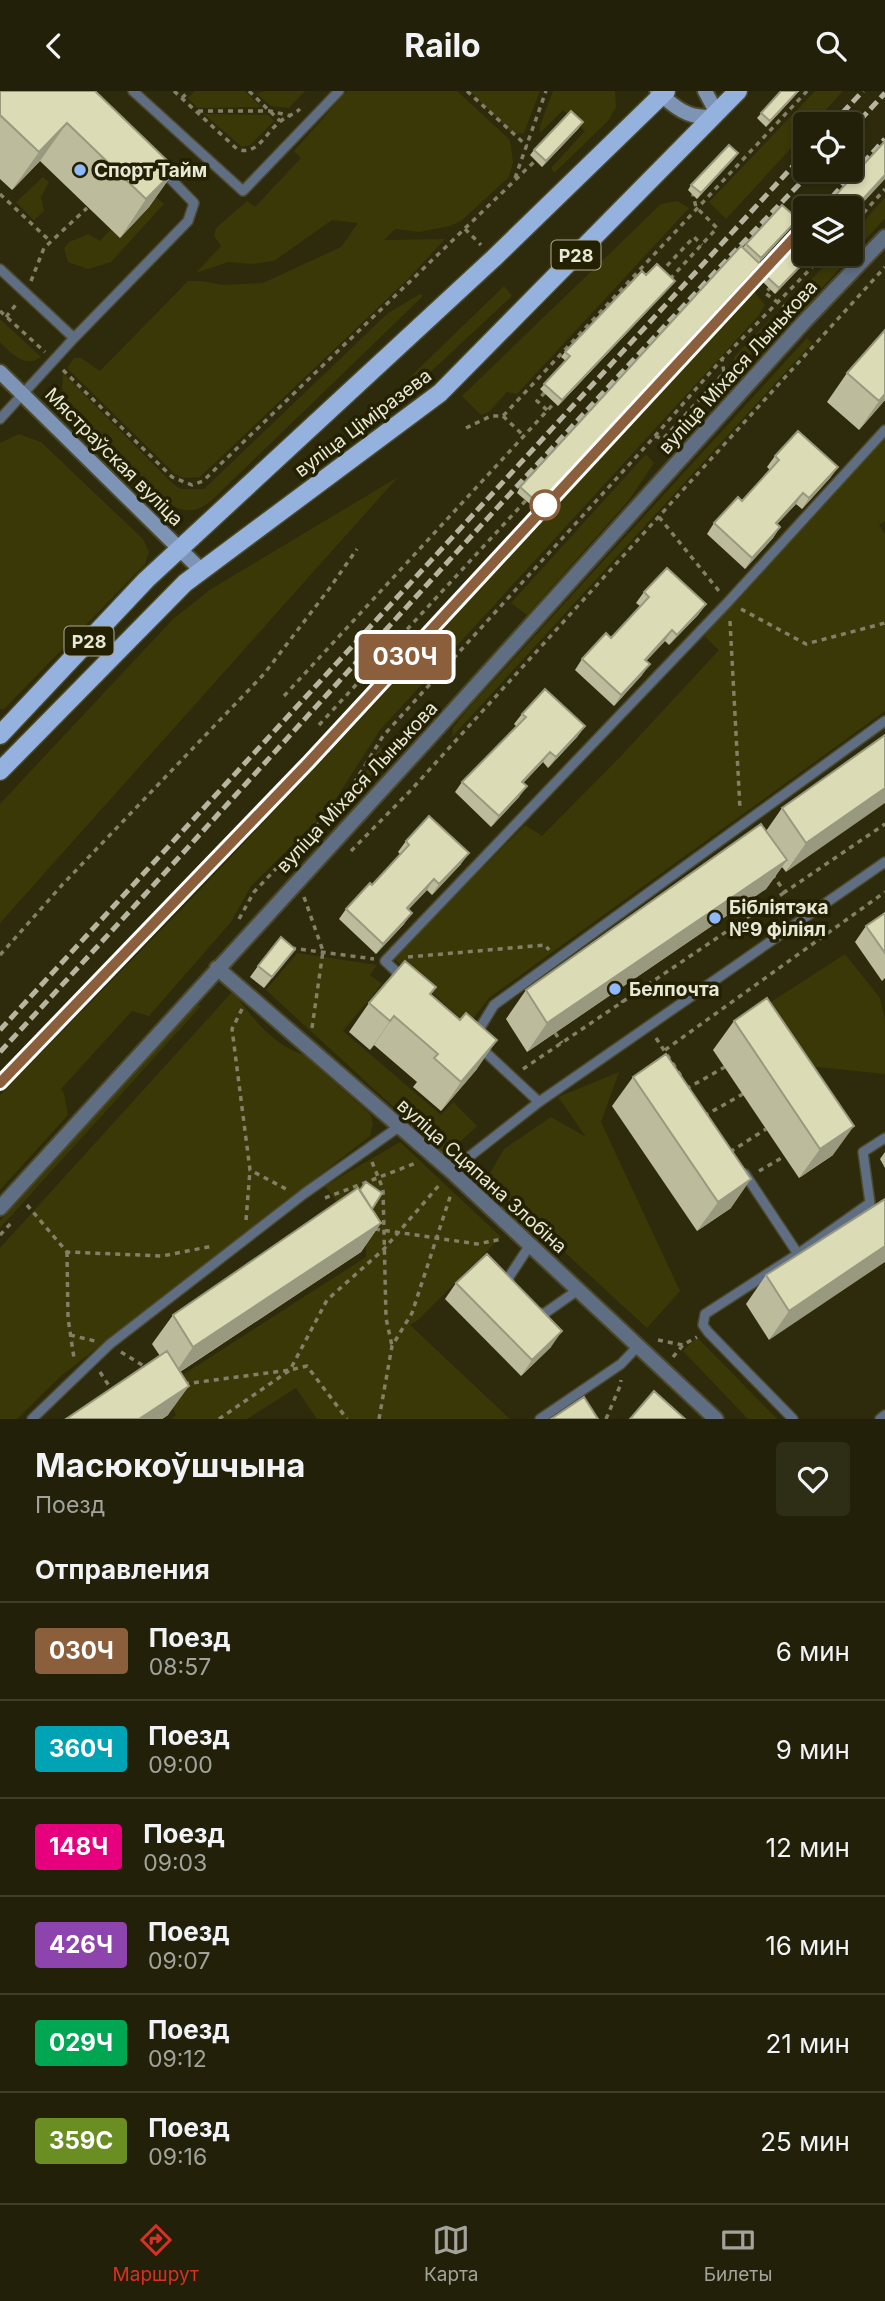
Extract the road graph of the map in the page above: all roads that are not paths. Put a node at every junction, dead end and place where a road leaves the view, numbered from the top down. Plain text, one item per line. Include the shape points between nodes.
1 (133, 91) edge
2 (339, 91) edge
3 (705, 91) edge
4 (738, 91) edge
5 (662, 93) edge
6 (712, 116) junction
7 (156, 164) edge
8 (885, 237) edge
9 (0, 269) edge
10 (74, 338) junction
11 (0, 372) edge
12 (24, 395) junction
13 (0, 419) edge
14 (885, 430) edge
15 (180, 548) junction
16 (201, 570) junction
17 (885, 721) edge
18 (0, 735) edge
19 (3, 762) edge
20 (885, 862) edge
21 (217, 968) junction
22 (408, 983) edge
23 (463, 1032) edge
24 (472, 1040) junction
25 (539, 1102) junction
26 (400, 1126) junction
27 (885, 1137) edge
28 (730, 1151) edge
29 (454, 1174) junction
30 (0, 1208) edge
31 (530, 1245) junction
32 (797, 1254) junction
33 (578, 1290) junction
34 (516, 1298) edge
35 (523, 1306) edge
36 (638, 1346) junction
37 (885, 1415) edge
38 (32, 1419) edge
39 (540, 1419) edge
40 (716, 1419) edge
41 (793, 1419) edge
42 (880, 1419) edge

1 - 2 lane via 243,191
3 - 6 street via 714,108
4 - 6 main road, вуліца Ціміразева / Р28
5 - 6 street via 681,111 701,118
5 - 15 main road, вуліца Ціміразева / Р28 via 494,258
6 - 16 main road, вуліца Ціміразева / Р28 via 440,393
7 - 10 lane via 194,203 188,221
8 - 21 street, вуліца Міхася Лынькова
9 - 10 lane
10 - 12 lane
11 - 12 street, Мястраўская вуліца
12 - 13 lane
12 - 15 street, Мястраўская вуліца
14 - 22 lane via 728,602 385,961
15 - 16 street, Мястраўская вуліца
15 - 18 main road, вуліца Ціміразева / Р28
16 - 19 main road, вуліца Ціміразева / Р28
17 - 24 lane via 494,1005
20 - 25 lane
21 - 26 street, вуліца Сцяпана Злобіна
21 - 30 street, вуліца Міхася Лынькова
23 - 24 lane
24 - 25 lane
25 - 29 lane
26 - 29 street, вуліца Сцяпана Злобіна
26 - 38 lane via 305,1193 110,1345
27 - 32 lane via 863,1152 870,1203
28 - 32 lane
29 - 31 street, вуліца Сцяпана Злобіна
31 - 33 street, вуліца Сцяпана Злобіна
31 - 34 lane via 509,1277 508,1290
32 - 41 lane via 705,1314 703,1325
33 - 35 lane via 544,1313 531,1314
33 - 36 street, вуліца Сцяпана Злобіна
36 - 39 lane via 621,1364
36 - 40 street, вуліца Сцяпана Злобіна
37 - 42 lane

